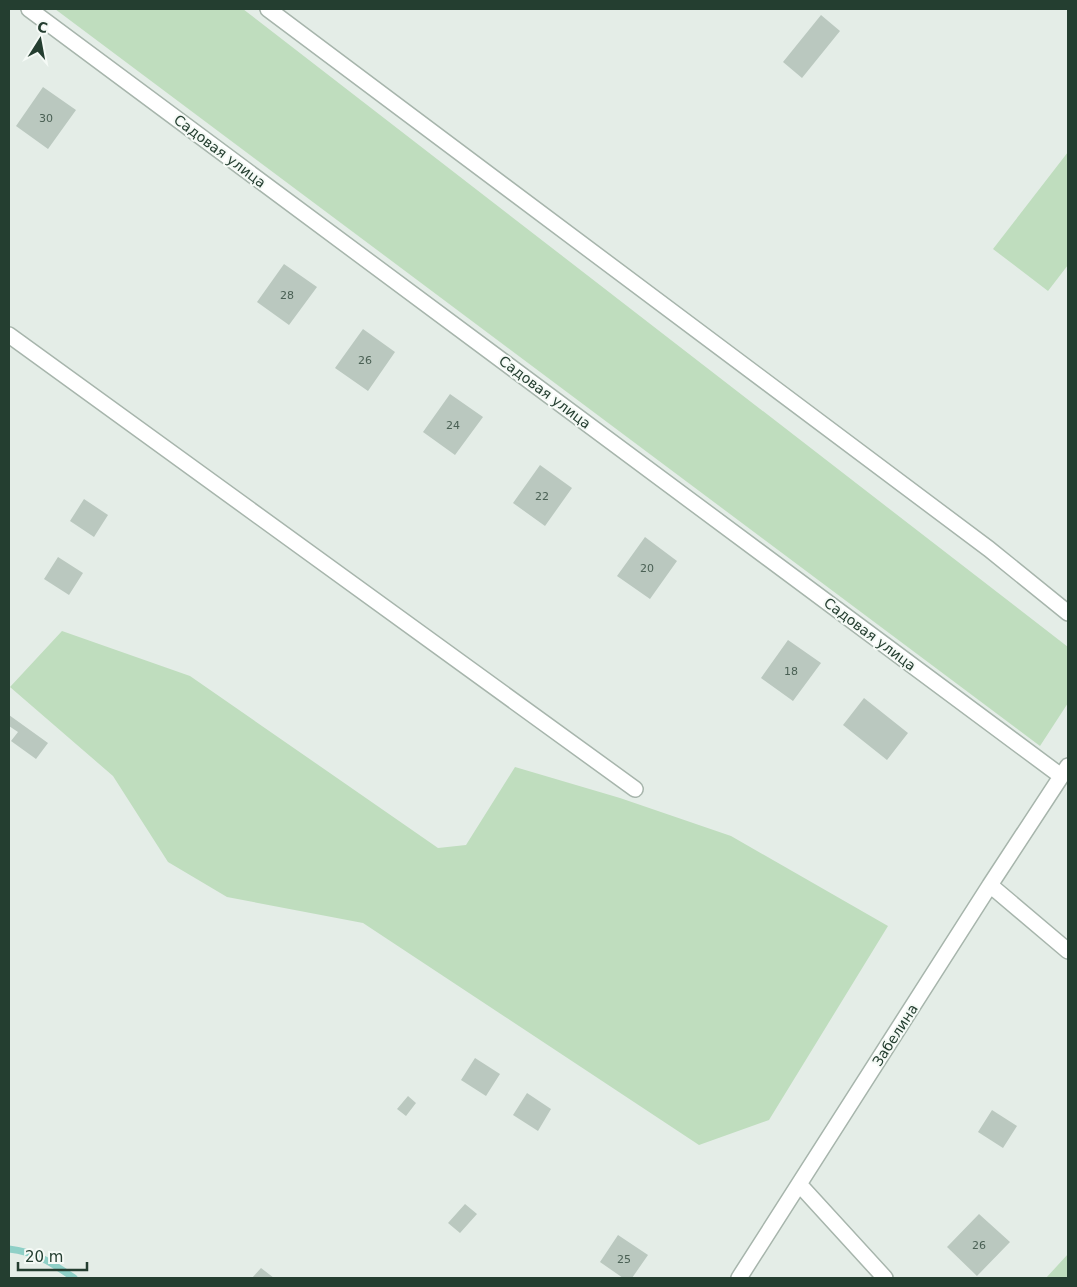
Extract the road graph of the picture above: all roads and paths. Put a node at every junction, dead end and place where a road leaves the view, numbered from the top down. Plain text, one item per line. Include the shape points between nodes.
1 (29, 9) edge
2 (268, 9) edge
3 (9, 335) edge
4 (1068, 613) edge
5 (1065, 771) edge
6 (634, 789) dead end
7 (990, 885) junction
8 (1068, 951) edge
9 (799, 1184) junction
10 (739, 1278) edge
11 (885, 1278) edge

1 - 5 street, Садовая улица
2 - 4 street via 989,549
3 - 6 street
5 - 7 street, Садовая улица
7 - 8 street
7 - 9 street, Забелина
9 - 10 street, Забелина
9 - 11 street

